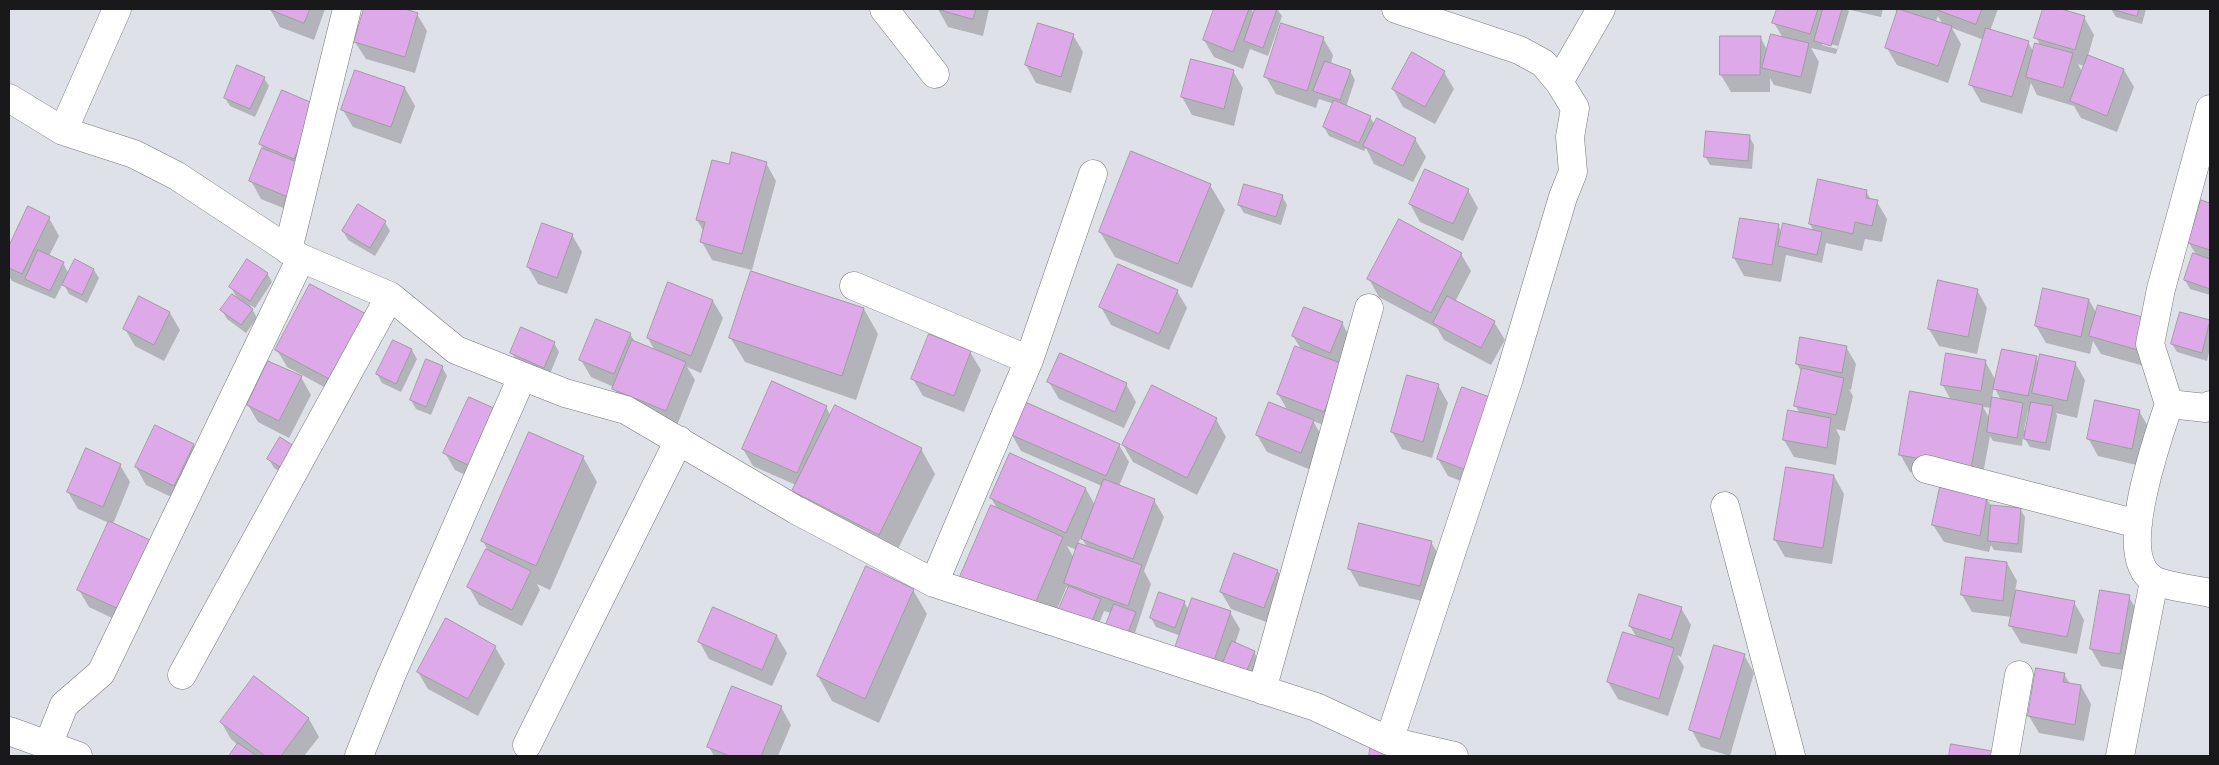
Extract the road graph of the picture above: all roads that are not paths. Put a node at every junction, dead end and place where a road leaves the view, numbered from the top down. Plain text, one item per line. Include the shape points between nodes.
1 (117, 9) edge
2 (347, 9) edge
3 (884, 9) edge
4 (1396, 9) edge
5 (1601, 9) edge
6 (934, 74) dead end
7 (1559, 82) junction
8 (9, 98) edge
9 (2210, 109) edge
10 (63, 131) junction
11 (1093, 174) dead end
12 (294, 254) junction
13 (854, 286) dead end
14 (390, 296) junction
15 (1369, 308) dead end
16 (1029, 360) junction
17 (522, 377) junction
18 (2169, 404) junction
19 (2210, 405) edge
20 (679, 440) junction
21 (1926, 469) dead end
22 (1725, 506) dead end
23 (2138, 524) junction
24 (2154, 580) junction
25 (934, 583) junction
26 (2210, 593) edge
27 (182, 675) dead end
28 (2019, 675) dead end
29 (1262, 690) junction
30 (9, 731) edge
31 (1389, 741) junction
32 (48, 745) junction
33 (526, 745) dead end
34 (78, 756) edge
35 (359, 756) edge
36 (1454, 756) edge
37 (1791, 756) edge
38 (2005, 756) edge
39 (2120, 756) edge

1 - 10 street
2 - 12 street
3 - 6 street
4 - 7 street via 1519,50 1543,63
5 - 7 street
7 - 31 street via 1575,108 1570,137 1573,172
8 - 10 street
9 - 18 street via 2161,289 2150,344
10 - 12 street via 134,154 177,176
11 - 16 street
12 - 14 street
12 - 32 street via 101,674 64,704
13 - 16 street
14 - 17 street via 456,350
14 - 27 street
15 - 29 street
16 - 25 street
17 - 20 street via 626,410
17 - 35 street
18 - 19 street via 2206,408
18 - 23 street via 2144,484
20 - 25 street via 796,510
20 - 33 street
21 - 23 street
22 - 37 street
23 - 24 street via 2138,552 2145,571
24 - 26 street
24 - 39 street
25 - 29 street
28 - 38 street
29 - 31 street via 1316,707
30 - 32 street
31 - 36 street
32 - 34 street

